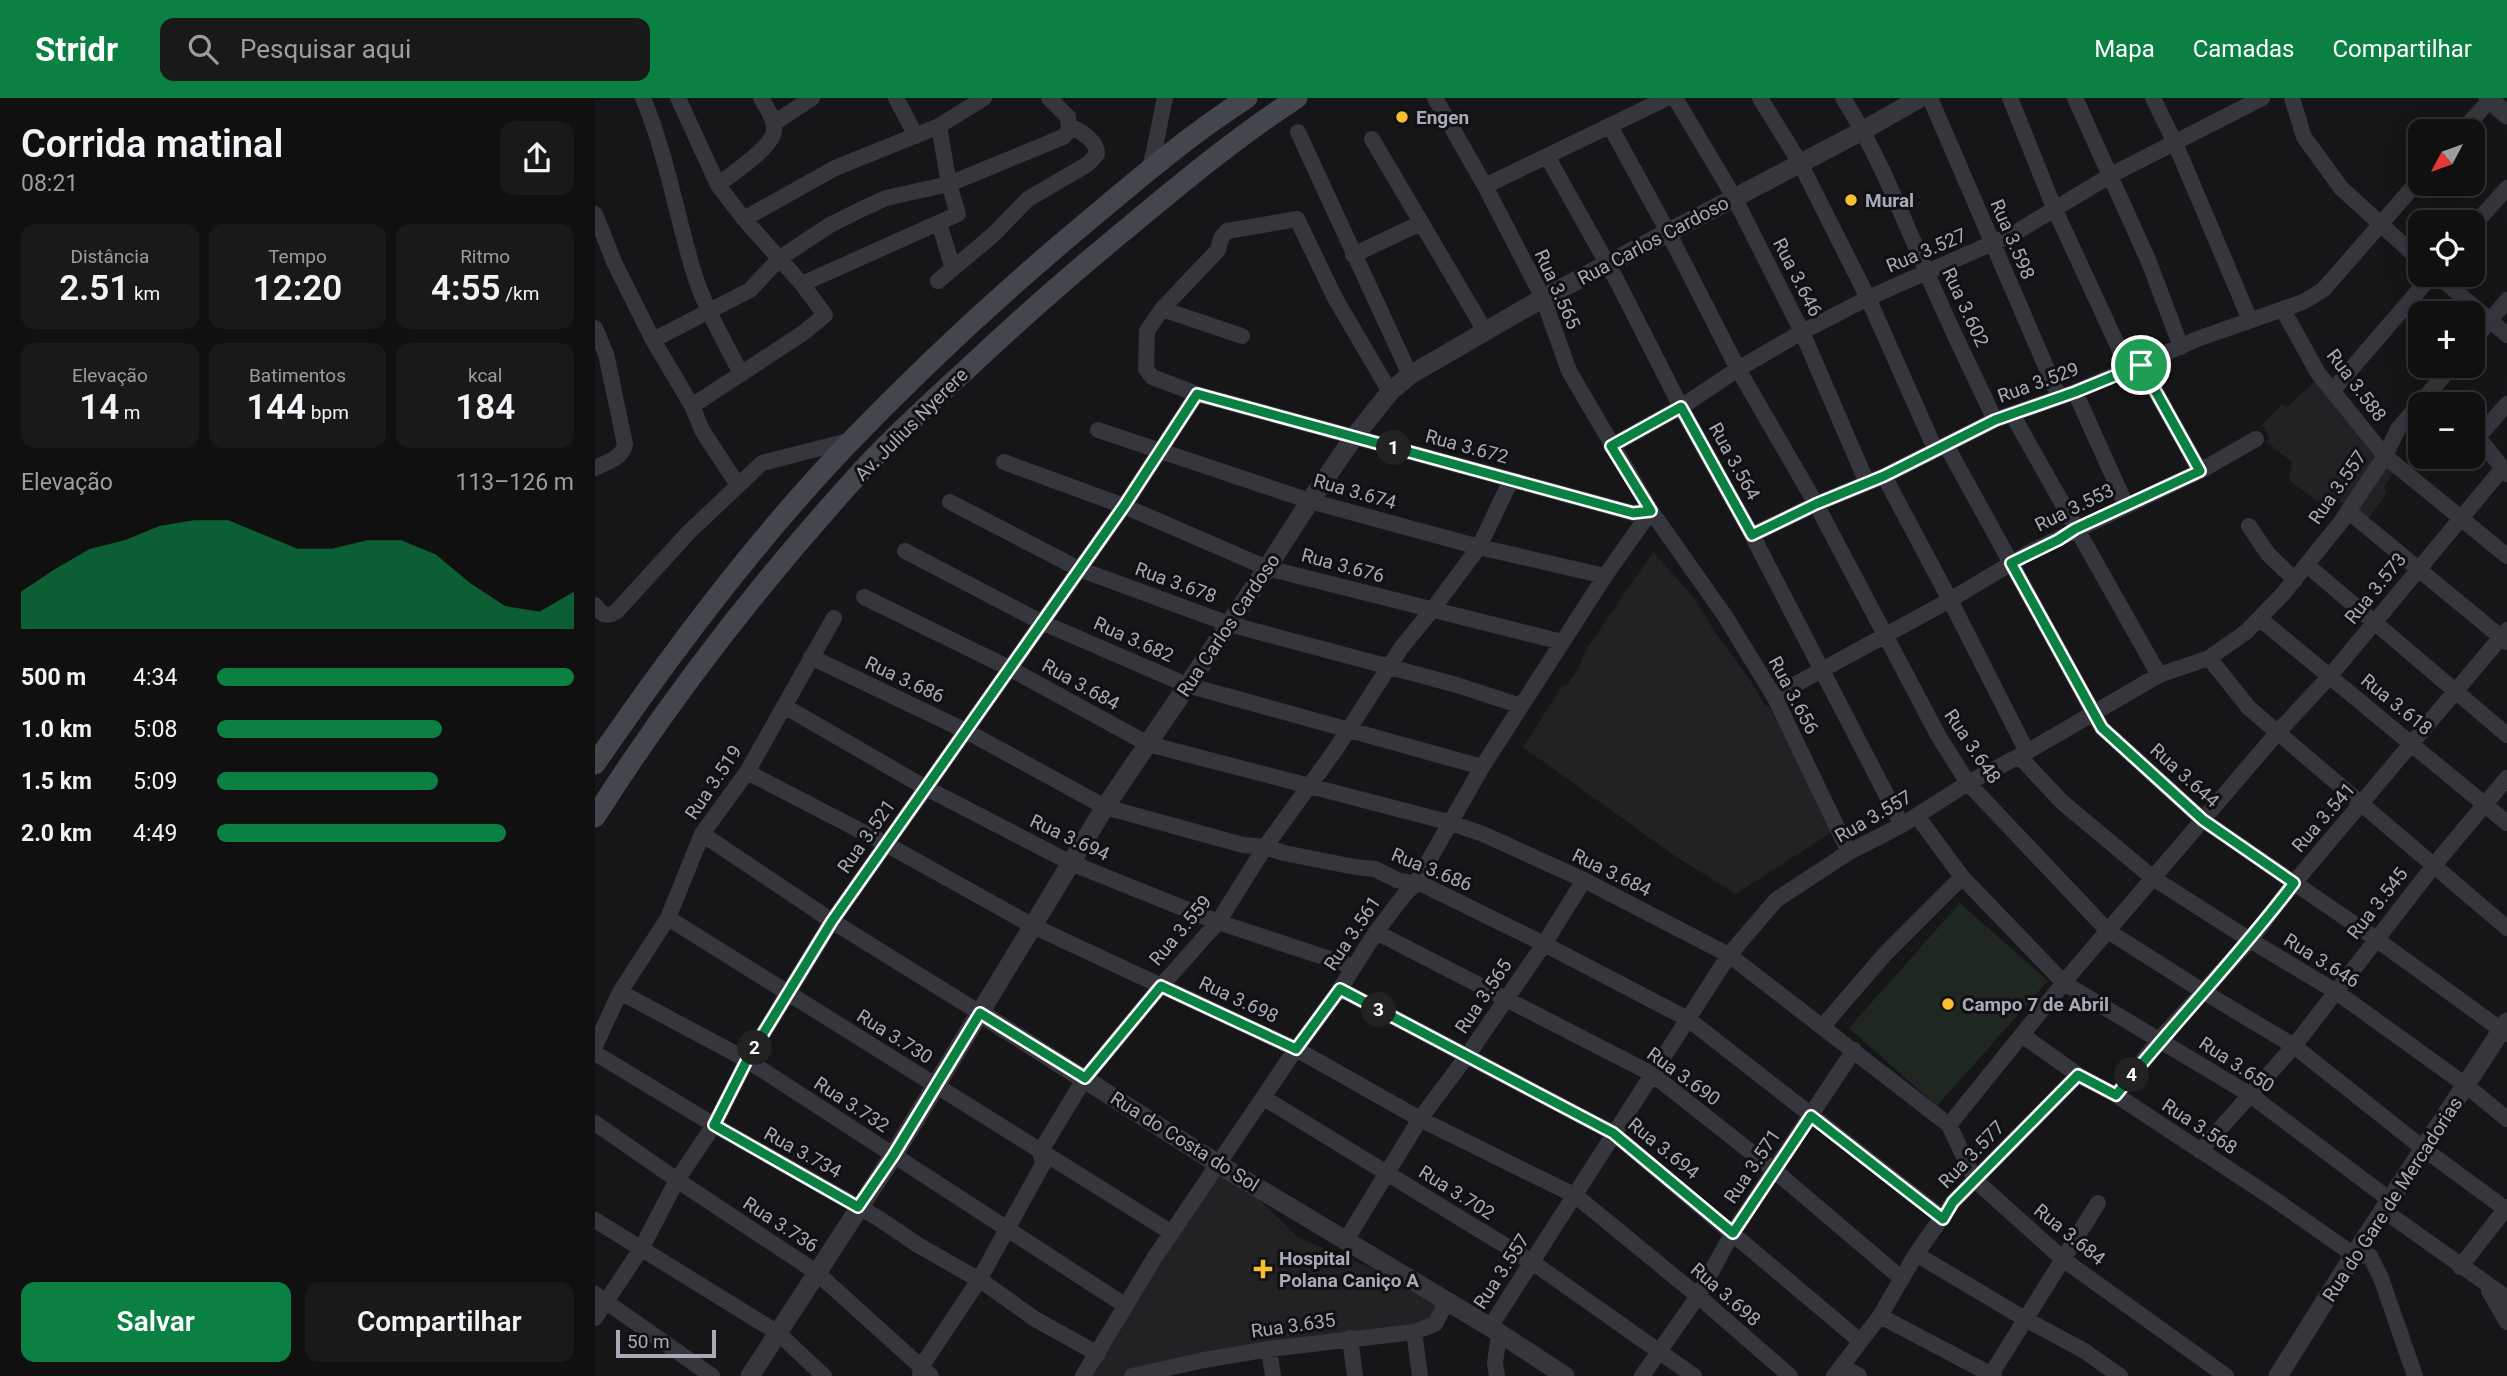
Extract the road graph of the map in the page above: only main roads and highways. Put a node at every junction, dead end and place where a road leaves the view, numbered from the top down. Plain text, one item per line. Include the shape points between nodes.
1 (1247, 98) edge
2 (1297, 98) edge
3 (595, 764) edge
4 (595, 817) edge

1 - 3 main road, Av. Julius Nyerere via 1149,169 1030,270 855,439 744,564
2 - 4 main road, Av. Julius Nyerere via 1193,174 1051,291 867,465 766,582 656,726

